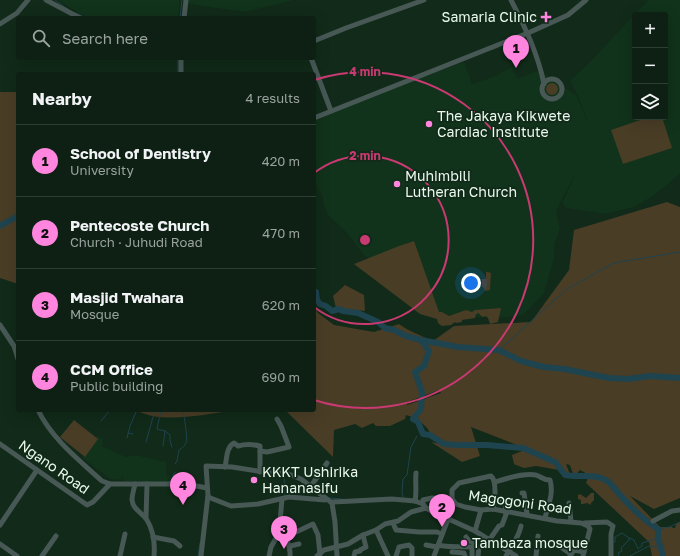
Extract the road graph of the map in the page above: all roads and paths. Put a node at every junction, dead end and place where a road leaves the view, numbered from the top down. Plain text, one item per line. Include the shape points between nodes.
1 (28, 0) edge
2 (46, 0) edge
3 (186, 0) edge
4 (424, 0) edge
5 (511, 0) edge
6 (586, 0) edge
7 (76, 16) edge
8 (184, 16) edge
9 (0, 24) edge
10 (528, 33) junction
11 (316, 40) edge
12 (181, 60) edge
13 (312, 60) edge
14 (181, 72) edge
15 (542, 74) junction
16 (551, 79) junction
17 (544, 84) junction
18 (331, 111) junction
19 (316, 117) edge
20 (0, 325) edge
21 (16, 352) edge
22 (39, 412) edge
23 (277, 418) dead end
24 (0, 444) edge
25 (260, 452) junction
26 (327, 463) dead end
27 (225, 467) junction
28 (37, 470) junction
29 (260, 472) junction
30 (416, 473) dead end
31 (495, 482) junction
32 (110, 484) junction
33 (135, 484) junction
34 (147, 484) junction
35 (311, 486) junction
36 (207, 488) junction
37 (522, 492) dead end
38 (208, 497) junction
39 (282, 499) junction
40 (452, 499) junction
41 (494, 499) junction
42 (415, 501) junction
43 (332, 503) junction
44 (569, 504) dead end
45 (425, 506) junction
46 (493, 509) junction
47 (481, 510) junction
48 (680, 510) edge
49 (506, 512) junction
50 (526, 514) junction
51 (146, 518) junction
52 (545, 518) junction
53 (448, 519) junction
54 (572, 521) junction
55 (653, 521) dead end
56 (393, 523) junction
57 (581, 523) junction
58 (0, 524) edge
59 (521, 526) dead end
60 (376, 530) junction
61 (475, 531) junction
62 (282, 533) junction
63 (125, 534) dead end
64 (442, 534) junction
65 (363, 535) junction
66 (56, 536) dead end
67 (538, 536) dead end
68 (153, 537) junction
69 (466, 537) dead end
70 (490, 539) junction
71 (299, 544) dead end
72 (426, 545) dead end
73 (1, 546) edge
74 (180, 546) dead end
75 (290, 546) junction
76 (438, 546) junction
77 (337, 548) junction
78 (562, 548) dead end
79 (452, 551) edge
80 (508, 554) edge
81 (584, 554) edge
82 (318, 555) edge
83 (436, 555) edge
84 (570, 555) edge
85 (17, 556) edge
86 (42, 556) edge
87 (120, 556) edge
88 (154, 556) edge
89 (201, 556) edge
90 (269, 556) edge
91 (290, 556) edge
92 (336, 556) edge
93 (354, 556) edge
94 (388, 556) edge
95 (396, 556) edge
96 (412, 556) edge
97 (465, 556) edge
98 (472, 556) edge
99 (478, 556) edge
100 (516, 556) edge
101 (536, 556) edge
102 (611, 556) edge

1 - 9 street via 17,13
2 - 7 street
3 - 8 street
4 - 11 street
5 - 10 street
6 - 10 street via 568,15
10 - 15 street
10 - 18 street
12 - 14 street
13 - 18 street
15 - 16 street
15 - 17 street
16 - 17 street
16 - 17 street via 561,86 560,94 556,98 545,96 542,89
18 - 19 street
20 - 21 street
22 - 32 street via 67,449 102,481
23 - 25 street via 289,447
24 - 28 street, Ngano Road
25 - 27 street via 260,446 233,444 228,448
25 - 29 street
26 - 35 street
27 - 29 street
27 - 36 street via 206,466
28 - 32 street, Ngano Road via 87,505 94,502
28 - 58 street
29 - 35 street via 286,473
30 - 42 street
31 - 40 street via 493,476 490,476 460,484 452,490
31 - 41 street
31 - 52 street via 522,475 536,475 544,480 550,480 552,497
32 - 33 street
33 - 34 street
33 - 51 street via 132,500 134,506
34 - 36 street via 186,484
34 - 51 street
35 - 43 street
36 - 38 street
37 - 50 street
38 - 39 street via 231,506
38 - 89 street
39 - 43 street via 324,499
39 - 62 street
40 - 45 street, Magogoni Road via 423,500
40 - 47 street, Magogoni Road via 456,504
41 - 46 street
41 - 49 street via 506,500
42 - 43 street via 392,499
42 - 45 street
43 - 77 street
44 - 54 street
45 - 53 street
45 - 56 street
46 - 47 street, Magogoni Road
46 - 49 street, Magogoni Road
47 - 61 street
48 - 55 street
49 - 50 street, Magogoni Road
49 - 70 street via 502,525
50 - 52 street, Magogoni Road
51 - 68 street
52 - 54 street, Magogoni Road
53 - 61 street
53 - 64 street
54 - 57 street, Magogoni Road
56 - 60 street via 385,524
56 - 64 street via 396,530
57 - 81 street, Magogoni Road via 590,529
57 - 102 street via 611,523
59 - 80 street
60 - 65 street
60 - 94 street
61 - 70 street
62 - 75 street
62 - 82 street via 302,530 313,524 318,535
62 - 90 street via 270,547
63 - 87 street
64 - 76 street
65 - 77 street
65 - 93 street via 366,547 355,552
66 - 86 street
67 - 101 street
68 - 74 street via 174,541
68 - 88 street
69 - 99 street via 475,546 479,546
70 - 80 street
71 - 75 street
72 - 76 street
73 - 85 street
75 - 91 street
76 - 79 street via 448,547
76 - 83 street
77 - 82 street via 324,550
77 - 92 street
78 - 84 street
79 - 97 street via 464,553
79 - 98 street via 472,547
80 - 100 street
81 - 84 street via 574,550
95 - 96 street via 399,547 409,545 412,548

